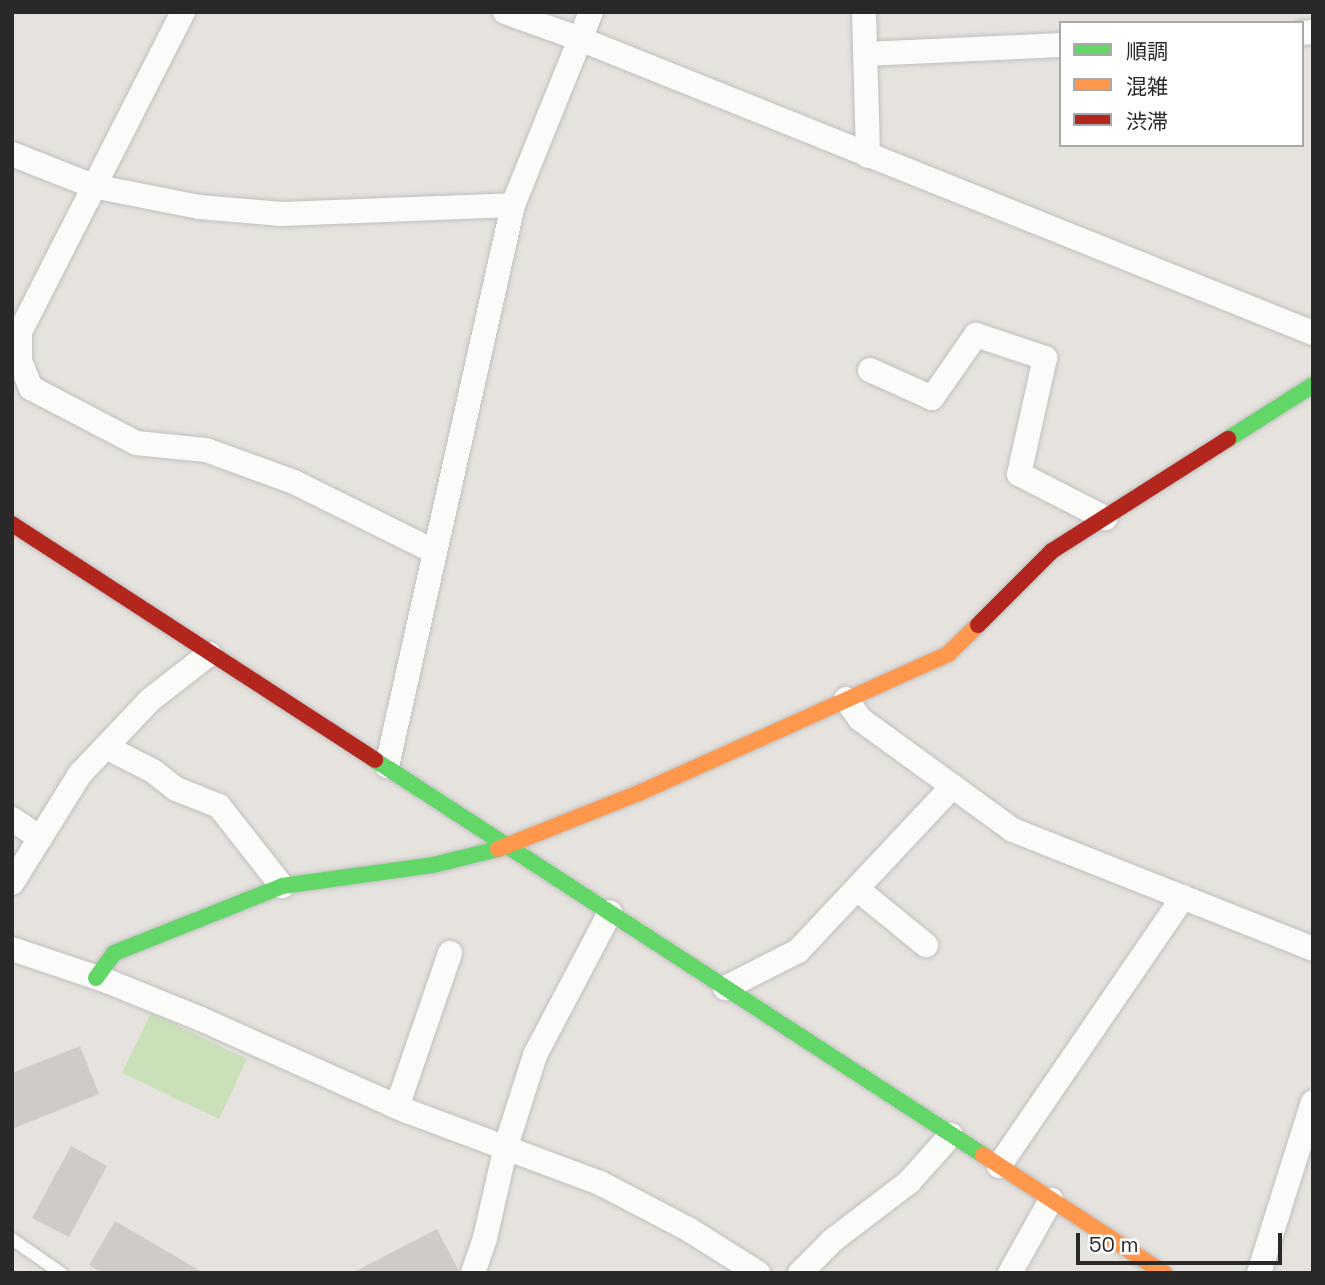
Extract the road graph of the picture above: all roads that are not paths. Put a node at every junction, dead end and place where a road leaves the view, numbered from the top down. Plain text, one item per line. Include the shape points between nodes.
1 (183, 12) edge
2 (506, 12) edge
3 (591, 12) edge
4 (864, 12) edge
5 (580, 39) junction
6 (1059, 45) edge
7 (866, 54) junction
8 (12, 154) edge
9 (868, 156) junction
10 (93, 186) junction
11 (513, 205) junction
12 (1313, 333) edge
13 (870, 370) dead end
14 (1313, 385) edge
15 (21, 391) edge
16 (1105, 518) junction
17 (12, 524) edge
18 (435, 552) junction
19 (209, 654) junction
20 (846, 699) junction
21 (106, 747) junction
22 (387, 766) junction
23 (953, 786) junction
24 (12, 819) edge
25 (40, 838) junction
26 (511, 846) junction
27 (12, 883) edge
28 (282, 887) junction
29 (856, 889) junction
30 (1182, 897) junction
31 (610, 914) junction
32 (926, 945) dead end
33 (12, 948) edge
34 (1313, 950) edge
35 (450, 953) dead end
36 (96, 978) junction
37 (725, 988) junction
38 (1313, 1102) edge
39 (397, 1107) junction
40 (951, 1135) junction
41 (506, 1146) junction
42 (999, 1166) junction
43 (1051, 1200) junction
44 (12, 1239) edge
45 (61, 1273) edge
46 (473, 1273) edge
47 (758, 1273) edge
48 (800, 1273) edge
49 (1010, 1273) edge
50 (1164, 1273) edge
51 (1259, 1273) edge

1 - 10 street
2 - 5 street
3 - 5 street
4 - 7 street
5 - 9 street
5 - 11 street
6 - 7 street
7 - 9 street
8 - 10 street
9 - 12 street
10 - 11 street via 199,207 282,214
10 - 15 street via 20,332
11 - 18 street
13 - 16 street via 932,398 976,335 1045,358 1019,474
14 - 16 street
15 - 18 street via 136,443 206,450 294,482
16 - 20 street via 1052,551 948,654
17 - 19 street
18 - 22 street
19 - 21 street via 150,700
19 - 22 street
20 - 23 street via 860,719
20 - 26 street
21 - 25 street via 80,774
21 - 28 street via 153,771 176,789 219,806
22 - 26 street
23 - 29 street
23 - 30 street via 1013,830
24 - 25 street
25 - 27 street
26 - 28 street via 433,865
26 - 31 street
28 - 36 street via 114,953
29 - 32 street
29 - 37 street via 798,951
30 - 34 street
30 - 42 street
31 - 37 street
31 - 41 street via 536,1055
33 - 36 street
35 - 39 street
36 - 39 street via 201,1019
37 - 40 street
38 - 51 street
39 - 41 street
40 - 42 street
40 - 48 street via 909,1182 833,1240
41 - 46 street
41 - 47 street via 600,1183
42 - 43 street
43 - 49 street
43 - 50 street
44 - 45 lane

